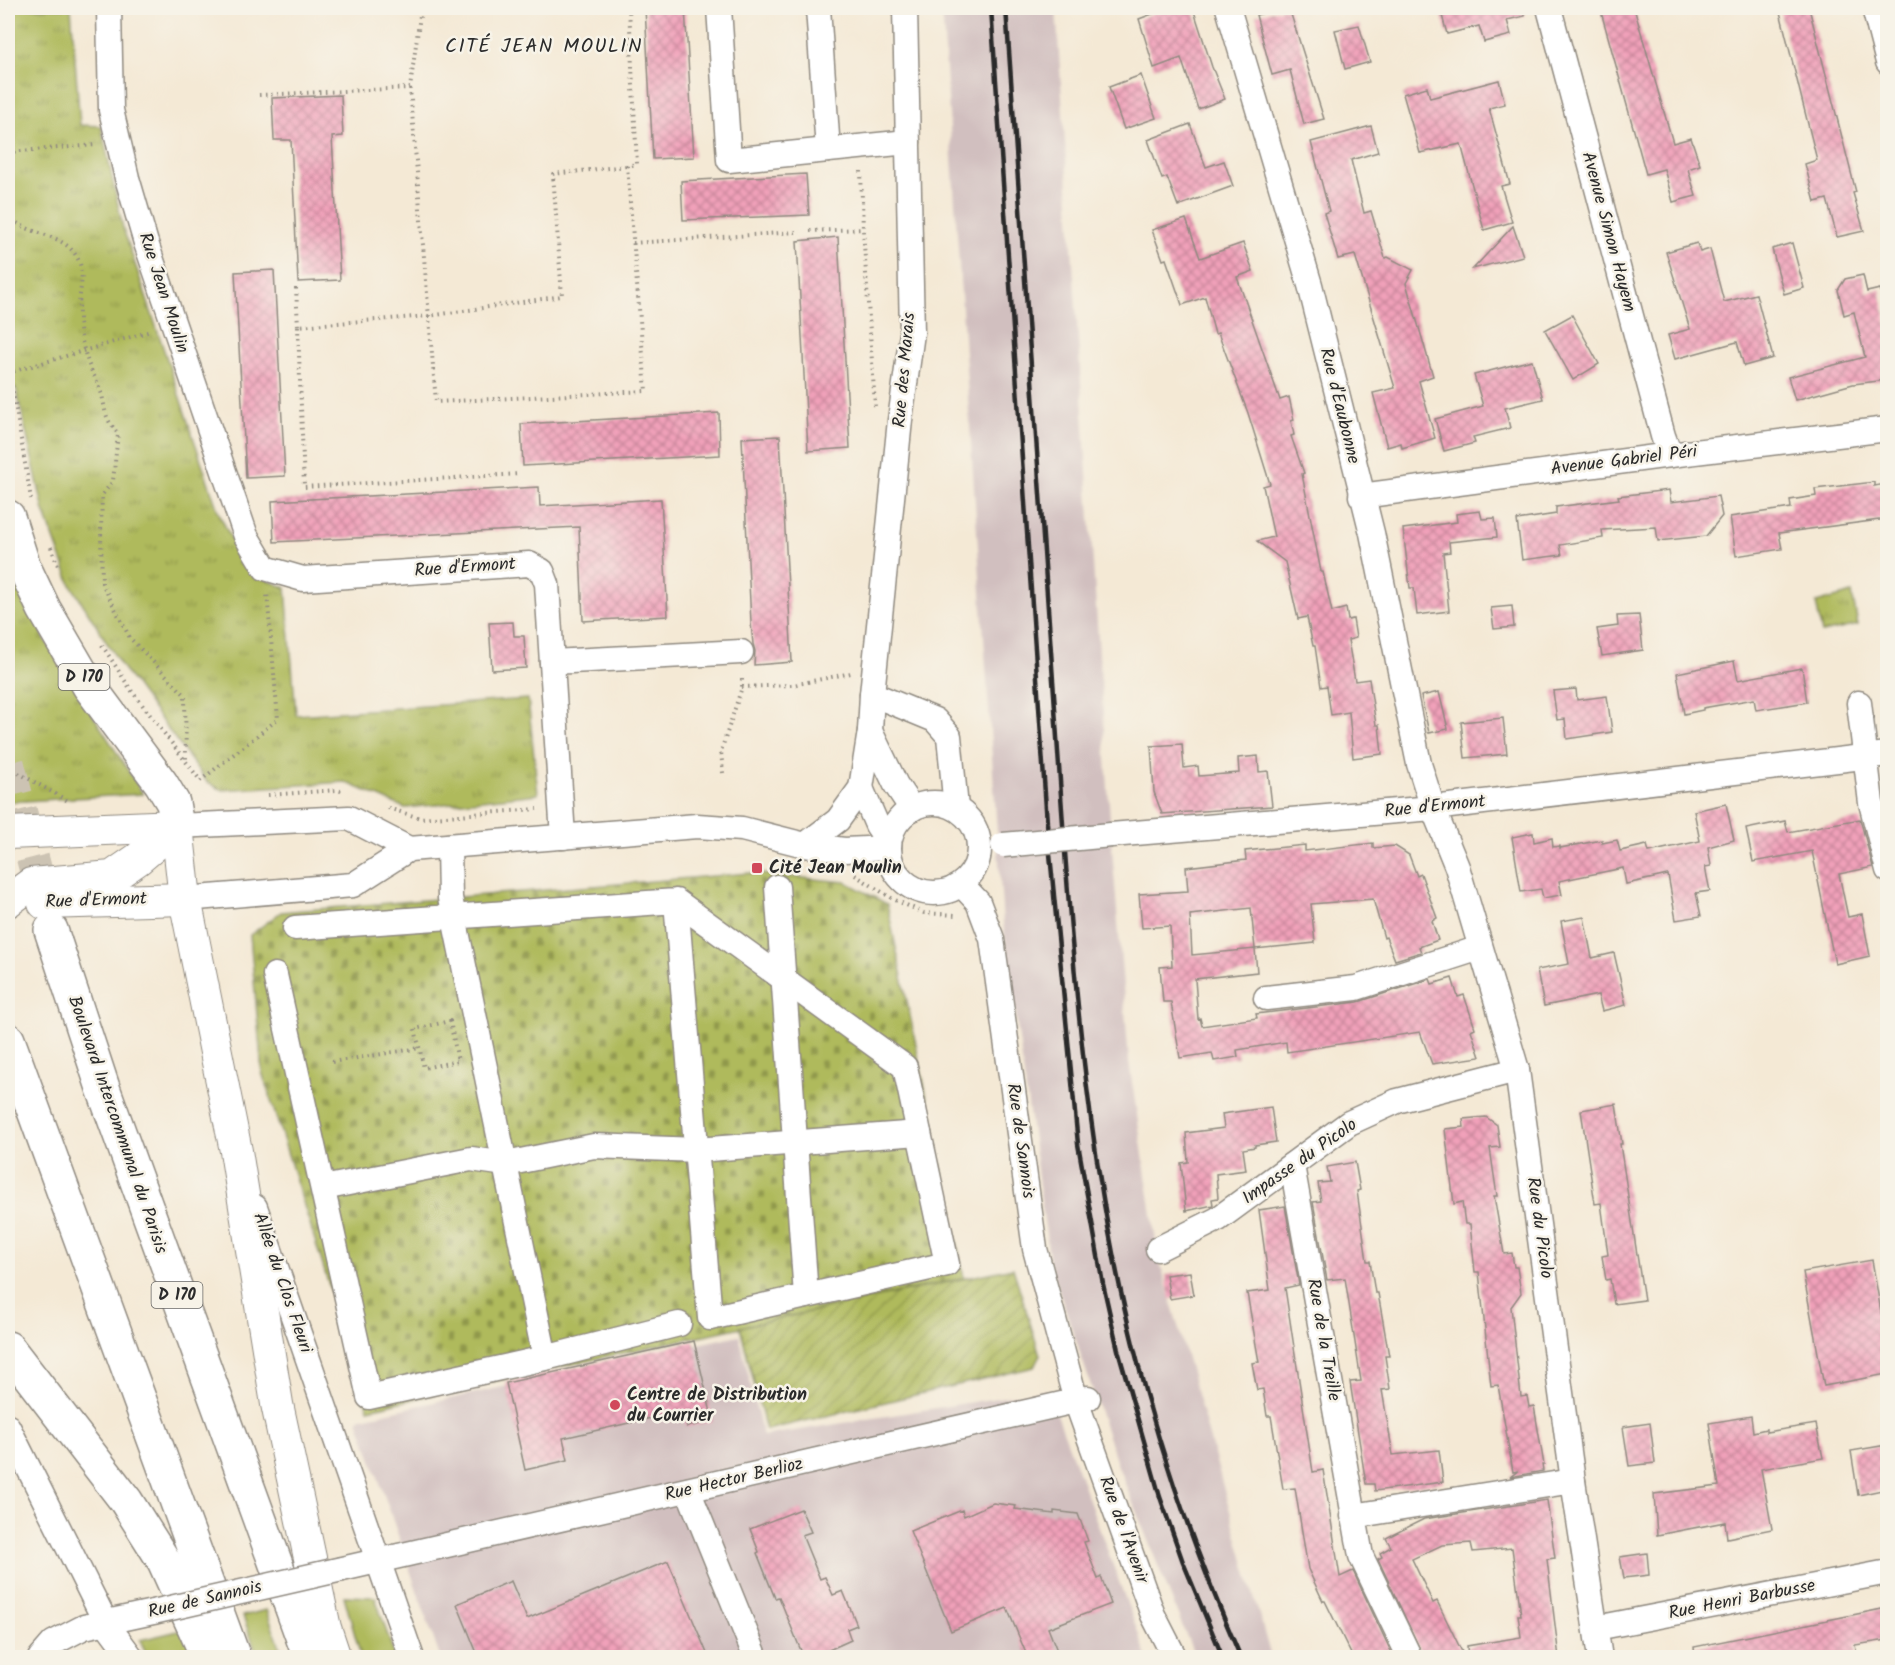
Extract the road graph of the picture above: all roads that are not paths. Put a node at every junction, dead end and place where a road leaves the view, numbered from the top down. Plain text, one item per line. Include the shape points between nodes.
1 (109, 8) edge
2 (719, 8) edge
3 (818, 8) edge
4 (904, 8) edge
5 (1228, 8) edge
6 (1549, 8) edge
7 (1874, 8) edge
8 (1887, 62) edge
9 (908, 142) junction
10 (828, 150) junction
11 (1887, 429) edge
12 (1670, 455) junction
13 (1361, 496) junction
14 (21, 511) edge
15 (265, 568) joint
16 (741, 652) road end
17 (552, 662) junction
18 (872, 694) junction
19 (1859, 703) dead end
20 (870, 731) junction
21 (1876, 755) edge
22 (861, 788) junction
23 (956, 808) junction
24 (1433, 808) junction
25 (912, 809) junction
26 (177, 826) junction
27 (21, 833) edge
28 (563, 837) junction
29 (805, 845) junction
30 (449, 846) junction
31 (889, 846) junction
32 (992, 846) junction
33 (409, 849) junction
34 (8, 853) edge
35 (1887, 870) edge
36 (777, 887) dead end
37 (970, 894) junction
38 (185, 899) junction
39 (676, 901) junction
40 (8, 902) edge
41 (454, 916) junction
42 (295, 928) dead end
43 (51, 930) tunnel mouth
44 (1480, 948) junction
45 (275, 975) dead end
46 (783, 979) junction
47 (1266, 998) dead end
48 (8, 1040) edge
49 (1517, 1070) junction
50 (919, 1133) junction
51 (795, 1143) junction
52 (697, 1150) junction
53 (236, 1151) junction
54 (506, 1164) junction
55 (1292, 1165) junction
56 (323, 1188) junction
57 (1158, 1249) dead end
58 (806, 1296) junction
59 (679, 1324) dead end
60 (8, 1348) edge
61 (545, 1358) junction
62 (1082, 1399) junction
63 (8, 1427) edge
64 (1573, 1481) junction
65 (688, 1490) junction
66 (1353, 1516) junction
67 (379, 1561) junction
68 (1887, 1572) edge
69 (106, 1623) junction
70 (1596, 1628) junction
71 (55, 1653) edge
72 (132, 1658) edge
73 (208, 1658) edge
74 (234, 1658) edge
75 (310, 1658) edge
76 (335, 1658) edge
77 (412, 1658) edge
78 (756, 1658) edge
79 (1175, 1658) edge
80 (1410, 1658) edge
81 (1600, 1658) edge

1 - 15 street, Rue Jean Moulin via 111,110 146,243 246,536
2 - 10 street via 729,160
3 - 10 street
4 - 9 street, Rue des Marais
5 - 13 street, Rue d'Eaubonne via 1310,285
6 - 12 street, Avenue Simon Hayem
7 - 8 street
9 - 10 street
9 - 18 street, Rue des Marais via 912,333
11 - 12 street, Avenue Gabriel Péri
12 - 13 street, Avenue Gabriel Péri
13 - 24 street, Rue d'Eaubonne via 1419,764
14 - 26 highway, D 170 via 24,567 89,686 173,803
15 - 17 street, Rue d'Ermont via 303,579 529,564 542,572 547,584
16 - 17 street
17 - 28 street, Rue d'Ermont
18 - 20 street, Rue des Marais
18 - 23 street via 935,720 950,736
19 - 21 street
20 - 22 street, Rue des Marais
20 - 25 street, Rue des Marais
21 - 24 street, Rue d'Ermont
21 - 35 street via 1871,803
22 - 29 street, Rue des Marais via 838,820
22 - 31 street
23 - 25 street via 926,803
23 - 32 street
24 - 32 street, Rue d'Ermont, bridge
24 - 44 street, Rue du Picolo via 1457,867
25 - 31 street via 892,830
26 - 27 main road
26 - 33 street via 349,818
26 - 38 main road, Allée du Clos Fleuri
26 - 40 main road via 112,877 31,884
27 - 34 main road
28 - 29 street via 697,826 742,830
28 - 30 street
29 - 31 street via 844,850
30 - 33 street
30 - 41 street
31 - 37 street via 897,875 908,885 920,892
32 - 37 street via 972,874
33 - 38 street via 353,885
36 - 46 street
37 - 62 street, Rue de Sannois via 992,939 1035,1249
38 - 40 main road, Rue d'Ermont
38 - 53 main road, Allée du Clos Fleuri
39 - 41 street
39 - 46 street
39 - 52 street
41 - 42 street
41 - 54 street
43 - 75 highway, Boulevard Intercommunal du Parisis / D 170 via 107,1099
44 - 47 street via 1356,988
44 - 49 street, Rue du Picolo
45 - 56 street
46 - 50 street via 905,1067
46 - 51 street
48 - 74 highway
49 - 55 street, Impasse du Picolo via 1396,1101 1349,1123
49 - 64 street, Rue du Picolo
50 - 51 street
50 - 58 street via 947,1264
51 - 52 street
51 - 58 street
52 - 54 street via 594,1146
52 - 58 street via 710,1317
53 - 67 street, Allée du Clos Fleuri
53 - 76 main road via 277,1404 325,1628
54 - 56 street via 471,1159
54 - 61 street
55 - 57 street, Impasse du Picolo via 1218,1220
55 - 66 street, Rue de la Treille
56 - 61 street via 369,1397
59 - 61 street
60 - 73 highway via 126,1501 164,1561
62 - 65 street, Rue Hector Berlioz
62 - 79 street, Rue de l'Avenir via 1153,1616
63 - 69 street
64 - 66 street
64 - 70 street, Rue du Picolo
65 - 67 street, Rue Hector Berlioz
65 - 78 street
66 - 80 street, Rue de la Treille via 1361,1556
67 - 69 street, Rue de Sannois, bridge
67 - 77 street, Allée du Clos Fleuri
68 - 70 street, Rue Henri Barbusse
69 - 71 street, Rue de Sannois via 84,1627
69 - 72 street
70 - 81 street, Rue du Picolo

